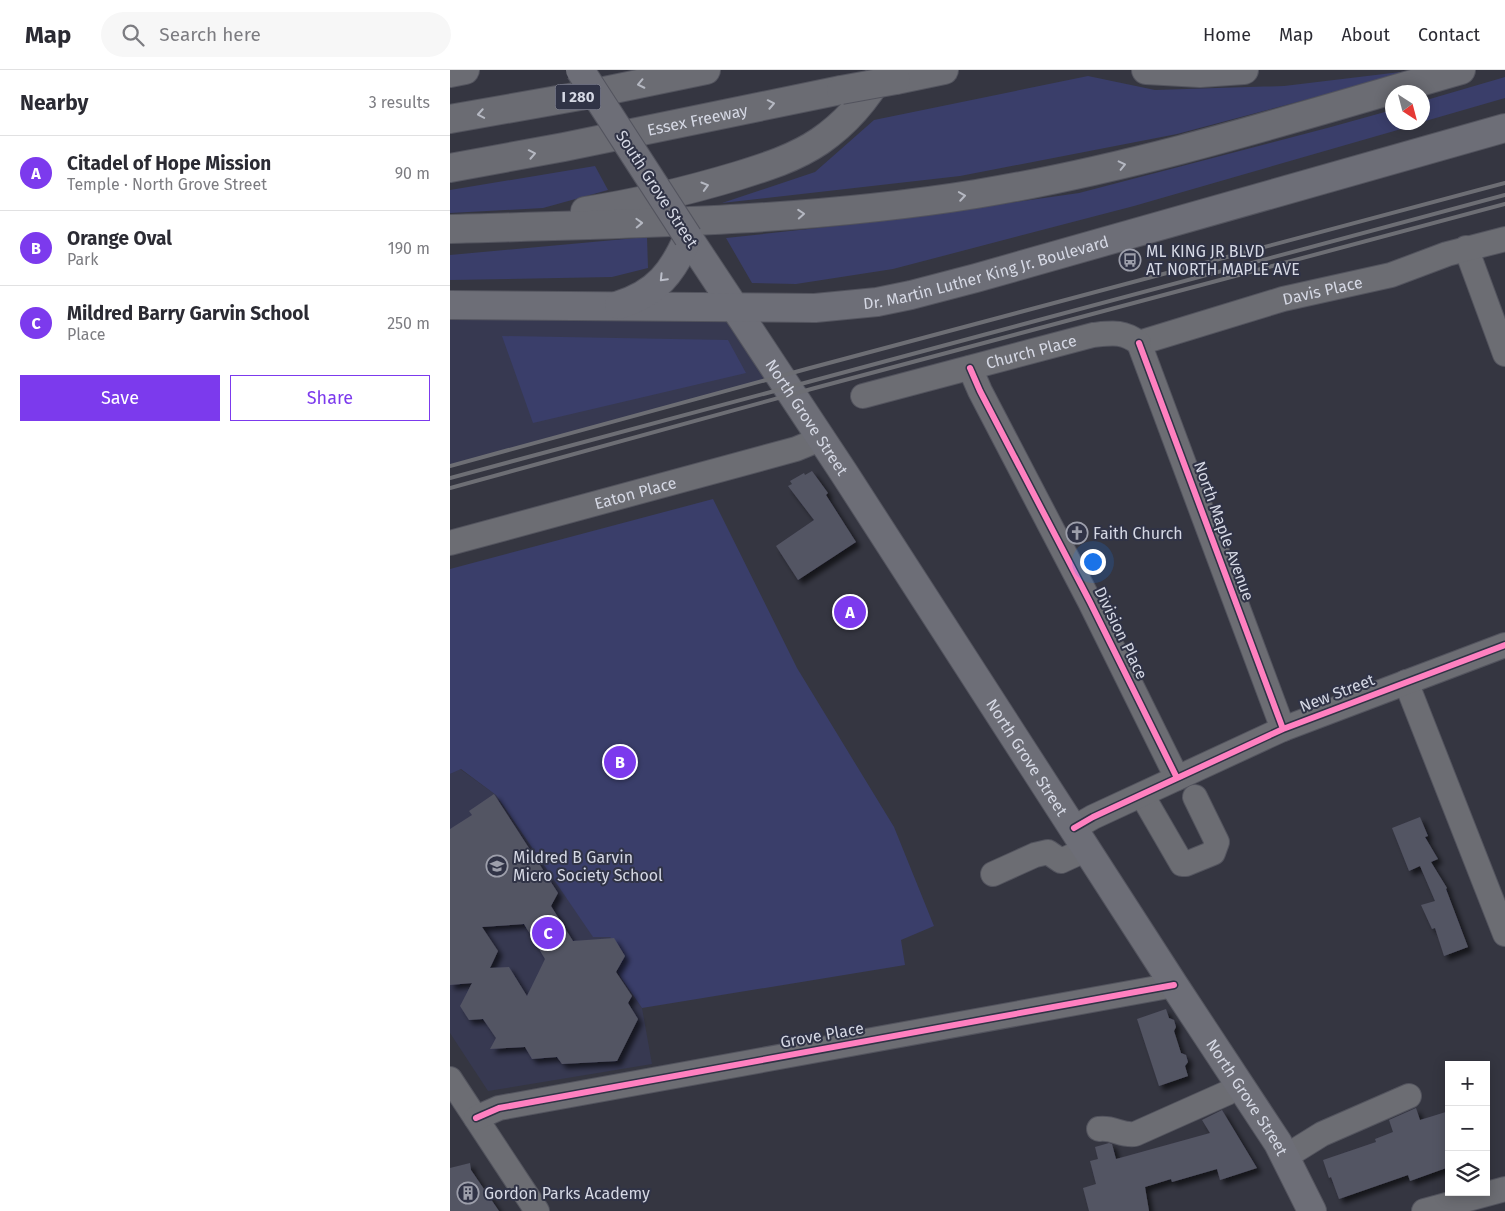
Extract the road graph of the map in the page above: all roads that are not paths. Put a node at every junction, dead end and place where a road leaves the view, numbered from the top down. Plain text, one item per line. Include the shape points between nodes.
1 (465, 70) edge
2 (580, 70) edge
3 (706, 70) edge
4 (944, 70) edge
5 (1146, 70) edge
6 (1462, 70) edge
7 (1236, 71) edge
8 (450, 73) edge
9 (889, 75) edge
10 (450, 119) edge
11 (1505, 128) edge
12 (450, 168) edge
13 (450, 229) edge
14 (688, 237) junction
15 (1505, 239) edge
16 (1466, 248) junction
17 (450, 305) edge
18 (607, 308) junction
19 (735, 308) junction
20 (1139, 343) junction
21 (1505, 354) edge
22 (970, 368) junction
23 (864, 396) dead end
24 (820, 437) junction
25 (450, 543) edge
26 (1505, 645) edge
27 (1406, 682) junction
28 (1283, 729) junction
29 (1176, 778) junction
30 (1142, 794) junction
31 (1195, 796) dead end
32 (1081, 838) junction
33 (993, 874) dead end
34 (1505, 934) edge
35 (1174, 985) junction
36 (450, 1079) edge
37 (1240, 1085) junction
38 (1410, 1096) dead end
39 (476, 1118) junction
40 (1099, 1130) dead end
41 (1285, 1157) junction
42 (1505, 1189) edge
43 (1449, 1208) edge
44 (537, 1211) edge
45 (1312, 1211) edge
46 (1424, 1211) edge

1 - 8 highway
2 - 14 main road, South Grove Street, bridge
3 -> 10 highway, I 280
4 - 9 highway, Essex Freeway
5 - 7 highway
13 -> 6 highway via 776,216 967,195 1137,161
12 -> 9 highway, Essex Freeway, bridge via 841,90
13 -> 9 highway via 630,203 689,190 775,163 815,144 841,124
11 - 19 main road, Dr. Martin Luther King Jr. Boulevard via 911,295 843,306
14 -> 18 main road via 673,267 659,283 631,301
14 - 19 main road, South Grove Street
15 - 16 street, Davis Place
16 - 20 street, Davis Place via 1391,275 1283,299
16 - 21 street
17 - 18 main road, Dr. Martin Luther King Jr. Boulevard
18 - 19 main road, Dr. Martin Luther King Jr. Boulevard
19 - 24 main road, North Grove Street
20 - 22 street, Church Place via 1128,335 1093,335
20 - 28 street, North Maple Avenue
22 - 23 street, Church Place
22 - 29 street, Division Place
24 - 25 street, Eaton Place via 796,448
24 - 32 main road, North Grove Street
26 - 27 street, New Street
27 - 28 street, New Street
27 - 34 street
28 - 29 street, New Street
29 - 30 street, New Street
30 - 31 street via 1182,864 1213,852 1217,842
30 - 32 street, New Street
32 - 33 street, New Street via 1061,861 1048,852
32 - 35 main road, North Grove Street
35 - 37 main road, North Grove Street
35 - 39 street, Grove Place via 498,1108
36 - 39 street
37 - 40 street via 1135,1134 1108,1128
37 - 41 main road, North Grove Street
38 - 41 street via 1322,1134
39 - 44 street
41 - 45 main road, North Grove Street
42 - 43 street
43 - 46 street

